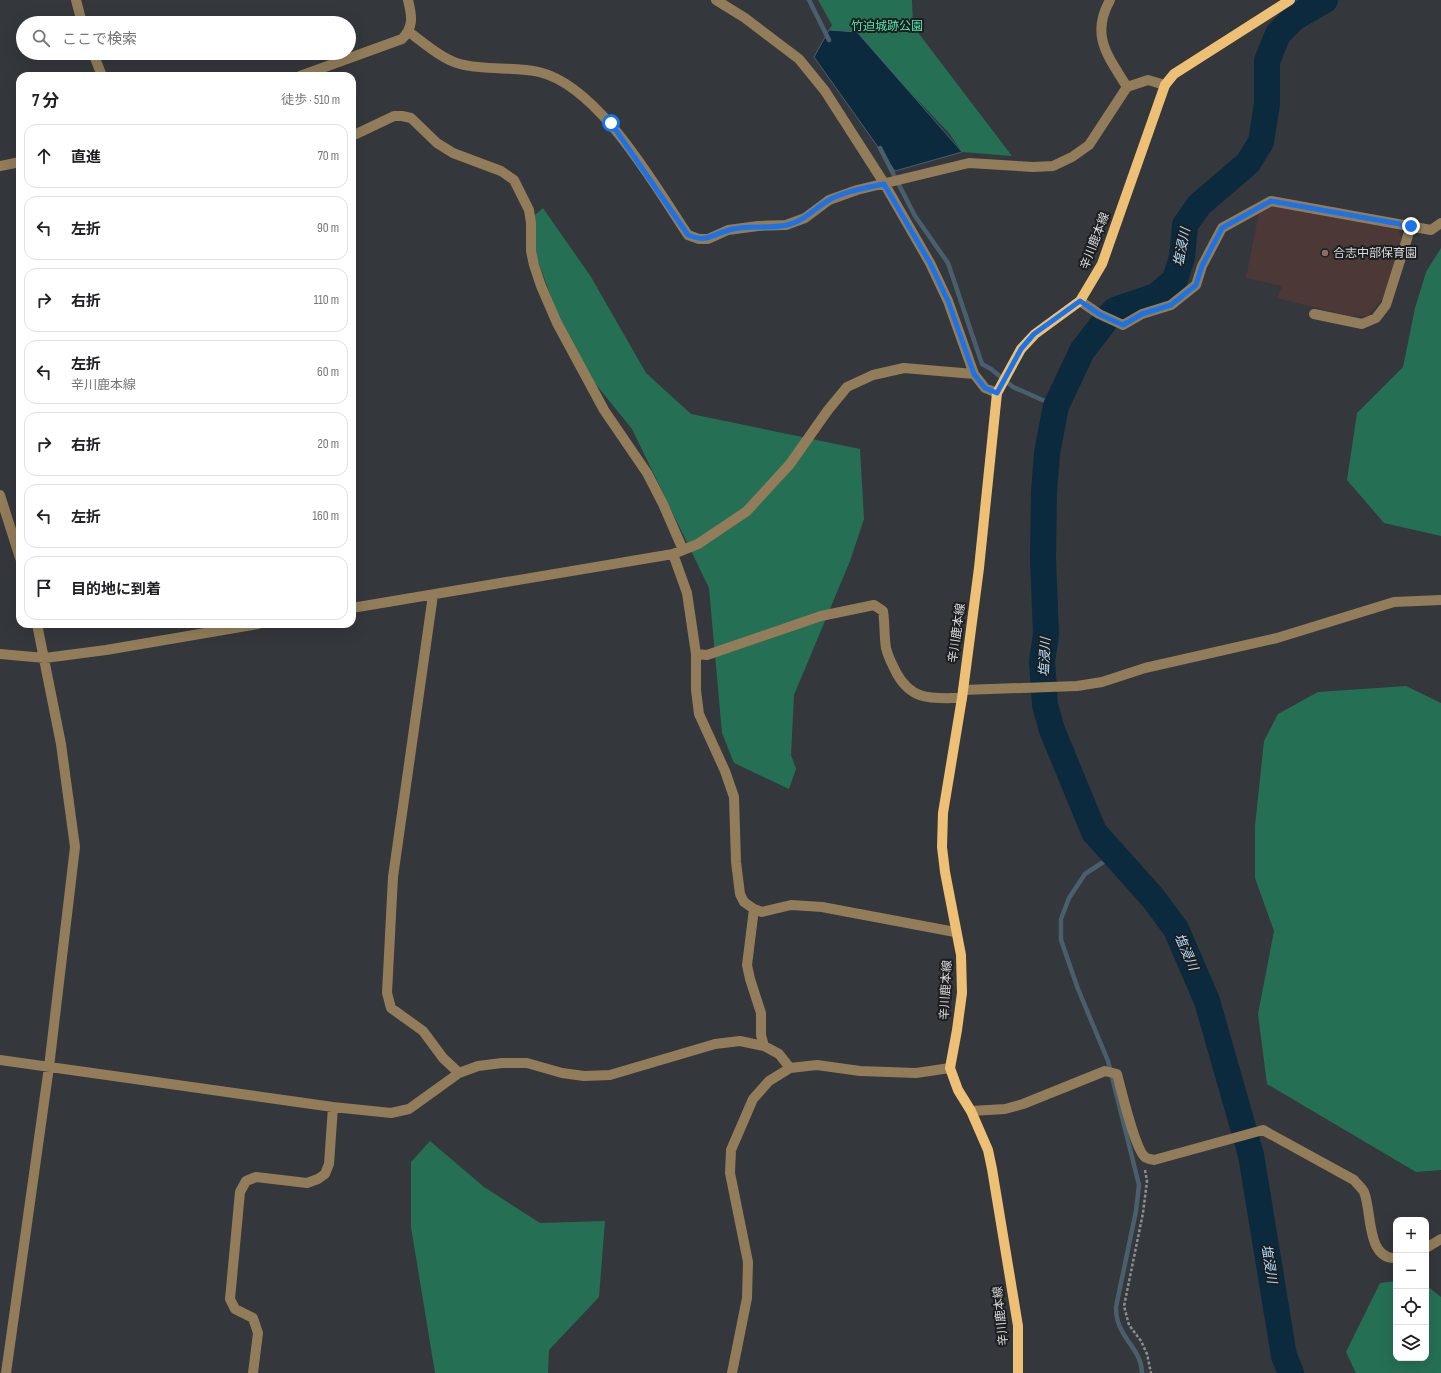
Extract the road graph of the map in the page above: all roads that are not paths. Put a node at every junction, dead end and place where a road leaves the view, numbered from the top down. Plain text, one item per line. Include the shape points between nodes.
1 (76, 0) edge
2 (408, 0) edge
3 (716, 0) edge
4 (1110, 0) edge
5 (1290, 0) edge
6 (80, 16) edge
7 (409, 32) junction
8 (356, 56) edge
9 (96, 60) edge
10 (344, 60) edge
11 (100, 72) edge
12 (311, 72) edge
13 (1165, 85) junction
14 (1127, 87) junction
15 (356, 134) edge
16 (16, 163) edge
17 (0, 166) edge
18 (884, 184) junction
19 (1441, 223) edge
20 (1411, 226) junction
21 (1080, 301) junction
22 (1314, 314) dead end
23 (974, 374) junction
24 (998, 391) junction
25 (0, 495) edge
26 (16, 545) edge
27 (678, 552) junction
28 (433, 594) junction
29 (1441, 600) edge
30 (356, 607) edge
31 (38, 628) edge
32 (233, 628) edge
33 (0, 654) edge
34 (696, 654) junction
35 (45, 658) junction
36 (962, 694) junction
37 (754, 909) junction
38 (955, 932) junction
39 (764, 1046) junction
40 (0, 1060) edge
41 (49, 1067) junction
42 (790, 1068) junction
43 (950, 1068) junction
44 (459, 1073) junction
45 (333, 1107) junction
46 (971, 1111) junction
47 (1441, 1239) edge
48 (1429, 1246) edge
49 (1393, 1258) edge
50 (6, 1373) edge
51 (253, 1373) edge
52 (732, 1373) edge
53 (1018, 1373) edge

1 - 6 street
2 - 7 street via 411,22
3 - 18 street via 745,18 799,59 830,97
4 - 14 street via 1104,10 1101,29 1104,48
5 - 13 main road, 辛川鹿本線 via 1174,74
7 - 8 street via 402,39
7 - 18 street via 459,64 539,72 558,79 611,123 688,235 699,239 708,239 728,230 786,225 805,218 828,200
9 - 11 street
10 - 12 street
13 - 14 street via 1148,80
13 - 21 main road, 辛川鹿本線 via 1102,264
14 - 18 street via 1089,145 1053,166 969,162
15 - 27 street via 394,116 411,118 437,143 453,153 502,171 514,180 529,210 534,265 557,323 604,410 647,472 663,504
16 - 17 street
18 - 23 street via 930,263 948,301
19 - 20 street via 1431,230
20 - 21 street via 1271,201 1222,228 1202,266 1196,285 1171,305 1142,314 1123,325 1099,314
20 - 22 street via 1386,305 1376,318 1362,324
21 - 24 main road, 辛川鹿本線 via 1034,334 1021,349
23 - 24 street via 985,388
23 - 27 street via 904,368 873,375 847,387 790,464 747,511 717,533
24 - 36 main road, 辛川鹿本線 via 979,568
25 - 26 street
27 - 28 street
27 - 34 street
28 - 30 street
28 - 44 street via 393,877 387,994 390,1008 423,1031 443,1058
29 - 36 street via 1394,602 1245,647 1145,668 1102,682
31 - 35 street
32 - 35 street
33 - 35 street
34 - 36 street via 707,655 821,616 874,605 883,611 886,648 904,686 914,694 929,698
34 - 37 street via 699,714 734,797 740,894 744,902
35 - 41 street via 61,744 75,847
36 - 38 main road, 辛川鹿本線 via 943,813 942,847
37 - 38 street via 762,912 791,904 822,906
37 - 39 street via 747,965 761,1014
38 - 43 main road, 辛川鹿本線 via 961,955 962,993
39 - 42 street via 779,1054
39 - 44 street via 740,1041 715,1044 610,1075 584,1076 527,1064 508,1063 478,1066
40 - 41 street
41 - 45 street
41 - 50 street
42 - 43 street via 817,1065 860,1071 916,1073
42 - 52 street via 769,1081 753,1099 731,1150 731,1179 748,1262 747,1298
43 - 46 main road, 辛川鹿本線 via 958,1090
44 - 45 street via 409,1109 391,1113
45 - 51 street via 329,1164 325,1174 318,1180 307,1183 256,1177 246,1181 240,1192 230,1299 235,1309 253,1318 258,1333
46 - 49 street via 1005,1109 1105,1071 1117,1074 1136,1140 1145,1158 1154,1160 1264,1130 1354,1180 1364,1191 1373,1239 1379,1252
46 - 53 main road, 辛川鹿本線 via 988,1150 992,1169 1018,1326
47 - 48 street

